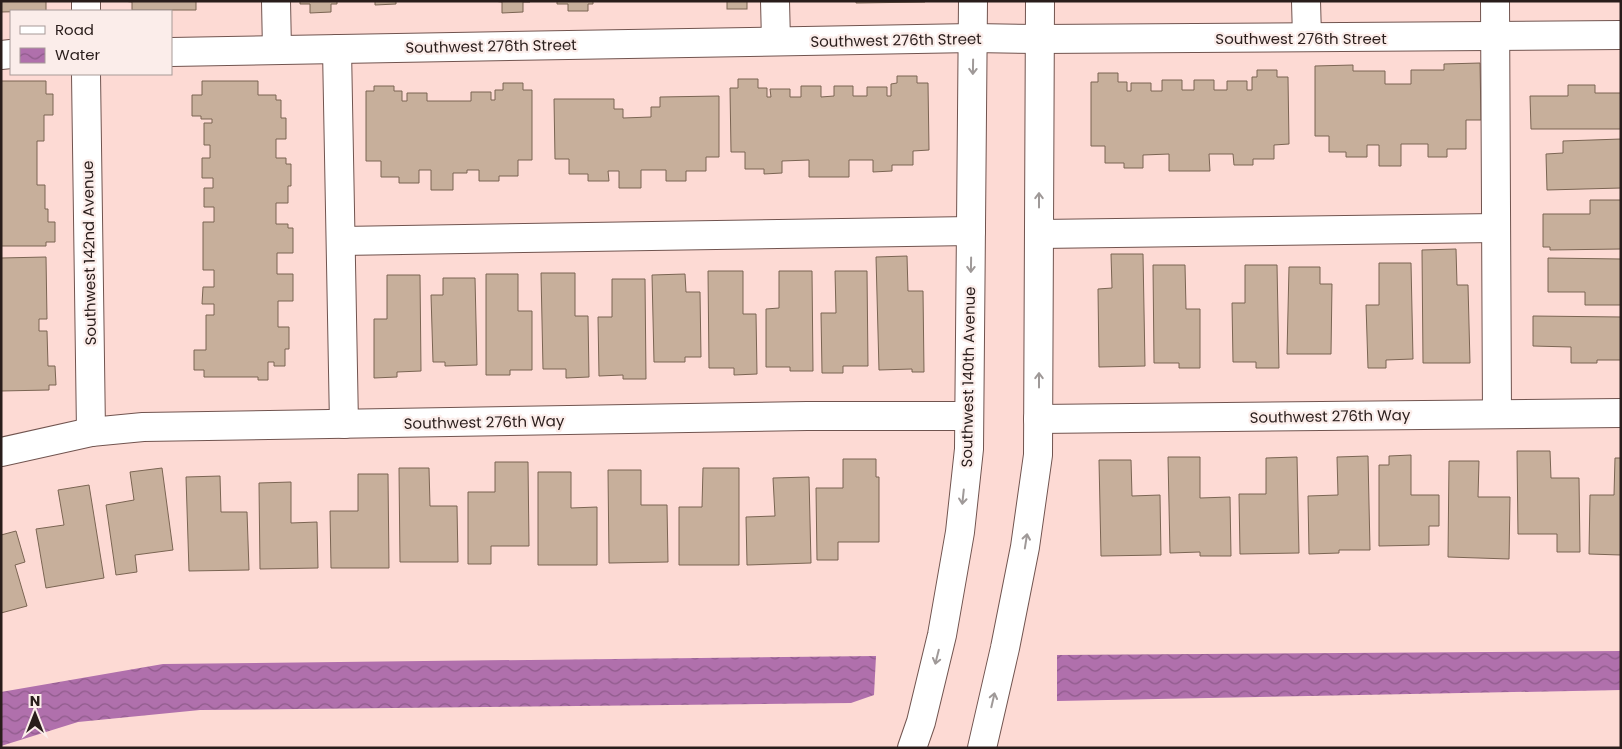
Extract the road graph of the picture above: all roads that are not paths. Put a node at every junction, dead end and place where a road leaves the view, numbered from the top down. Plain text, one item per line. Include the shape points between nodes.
1 (276, 1) edge
2 (775, 1) edge
3 (973, 1) edge
4 (1040, 1) edge
5 (1306, 1) edge
6 (1495, 1) edge
7 (1621, 35) edge
8 (1495, 36) junction
9 (1307, 37) junction
10 (973, 38) junction
11 (1040, 39) junction
12 (776, 42) junction
13 (337, 49) junction
14 (277, 50) junction
15 (172, 52) edge
16 (86, 75) edge
17 (1496, 228) junction
18 (971, 231) junction
19 (1039, 234) junction
20 (341, 241) junction
21 (1621, 413) edge
22 (1497, 414) junction
23 (969, 416) junction
24 (1038, 419) junction
25 (344, 424) junction
26 (91, 432) junction
27 (1, 452) edge
28 (912, 748) edge
29 (982, 748) edge

1 - 14 street
2 - 12 street
3 - 10 street, Southwest 140th Avenue
4 - 11 street
5 - 9 street
6 - 8 street
7 - 8 street, Southwest 276th Street
8 - 9 street, Southwest 276th Street
8 - 17 street
9 - 11 street, Southwest 276th Street
10 - 11 street, Southwest 276th Street
10 - 12 street, Southwest 276th Street
10 -> 18 street, Southwest 140th Avenue
19 -> 11 street
12 - 13 street, Southwest 276th Street
13 - 14 street, Southwest 276th Street
13 - 20 street
14 - 15 street, Southwest 276th Street
16 - 26 street, Southwest 142nd Avenue
17 - 19 street
17 - 22 street
18 - 20 street
18 -> 23 street, Southwest 140th Avenue
24 -> 19 street
20 - 25 street
21 - 22 street, Southwest 276th Way
22 - 24 street, Southwest 276th Way
23 - 25 street, Southwest 276th Way
23 -> 28 street, Southwest 140th Avenue via 960,532 944,625
29 -> 24 street via 1025,547 1038,455
25 - 26 street, Southwest 276th Way via 143,427
26 - 27 street, Southwest 276th Way

